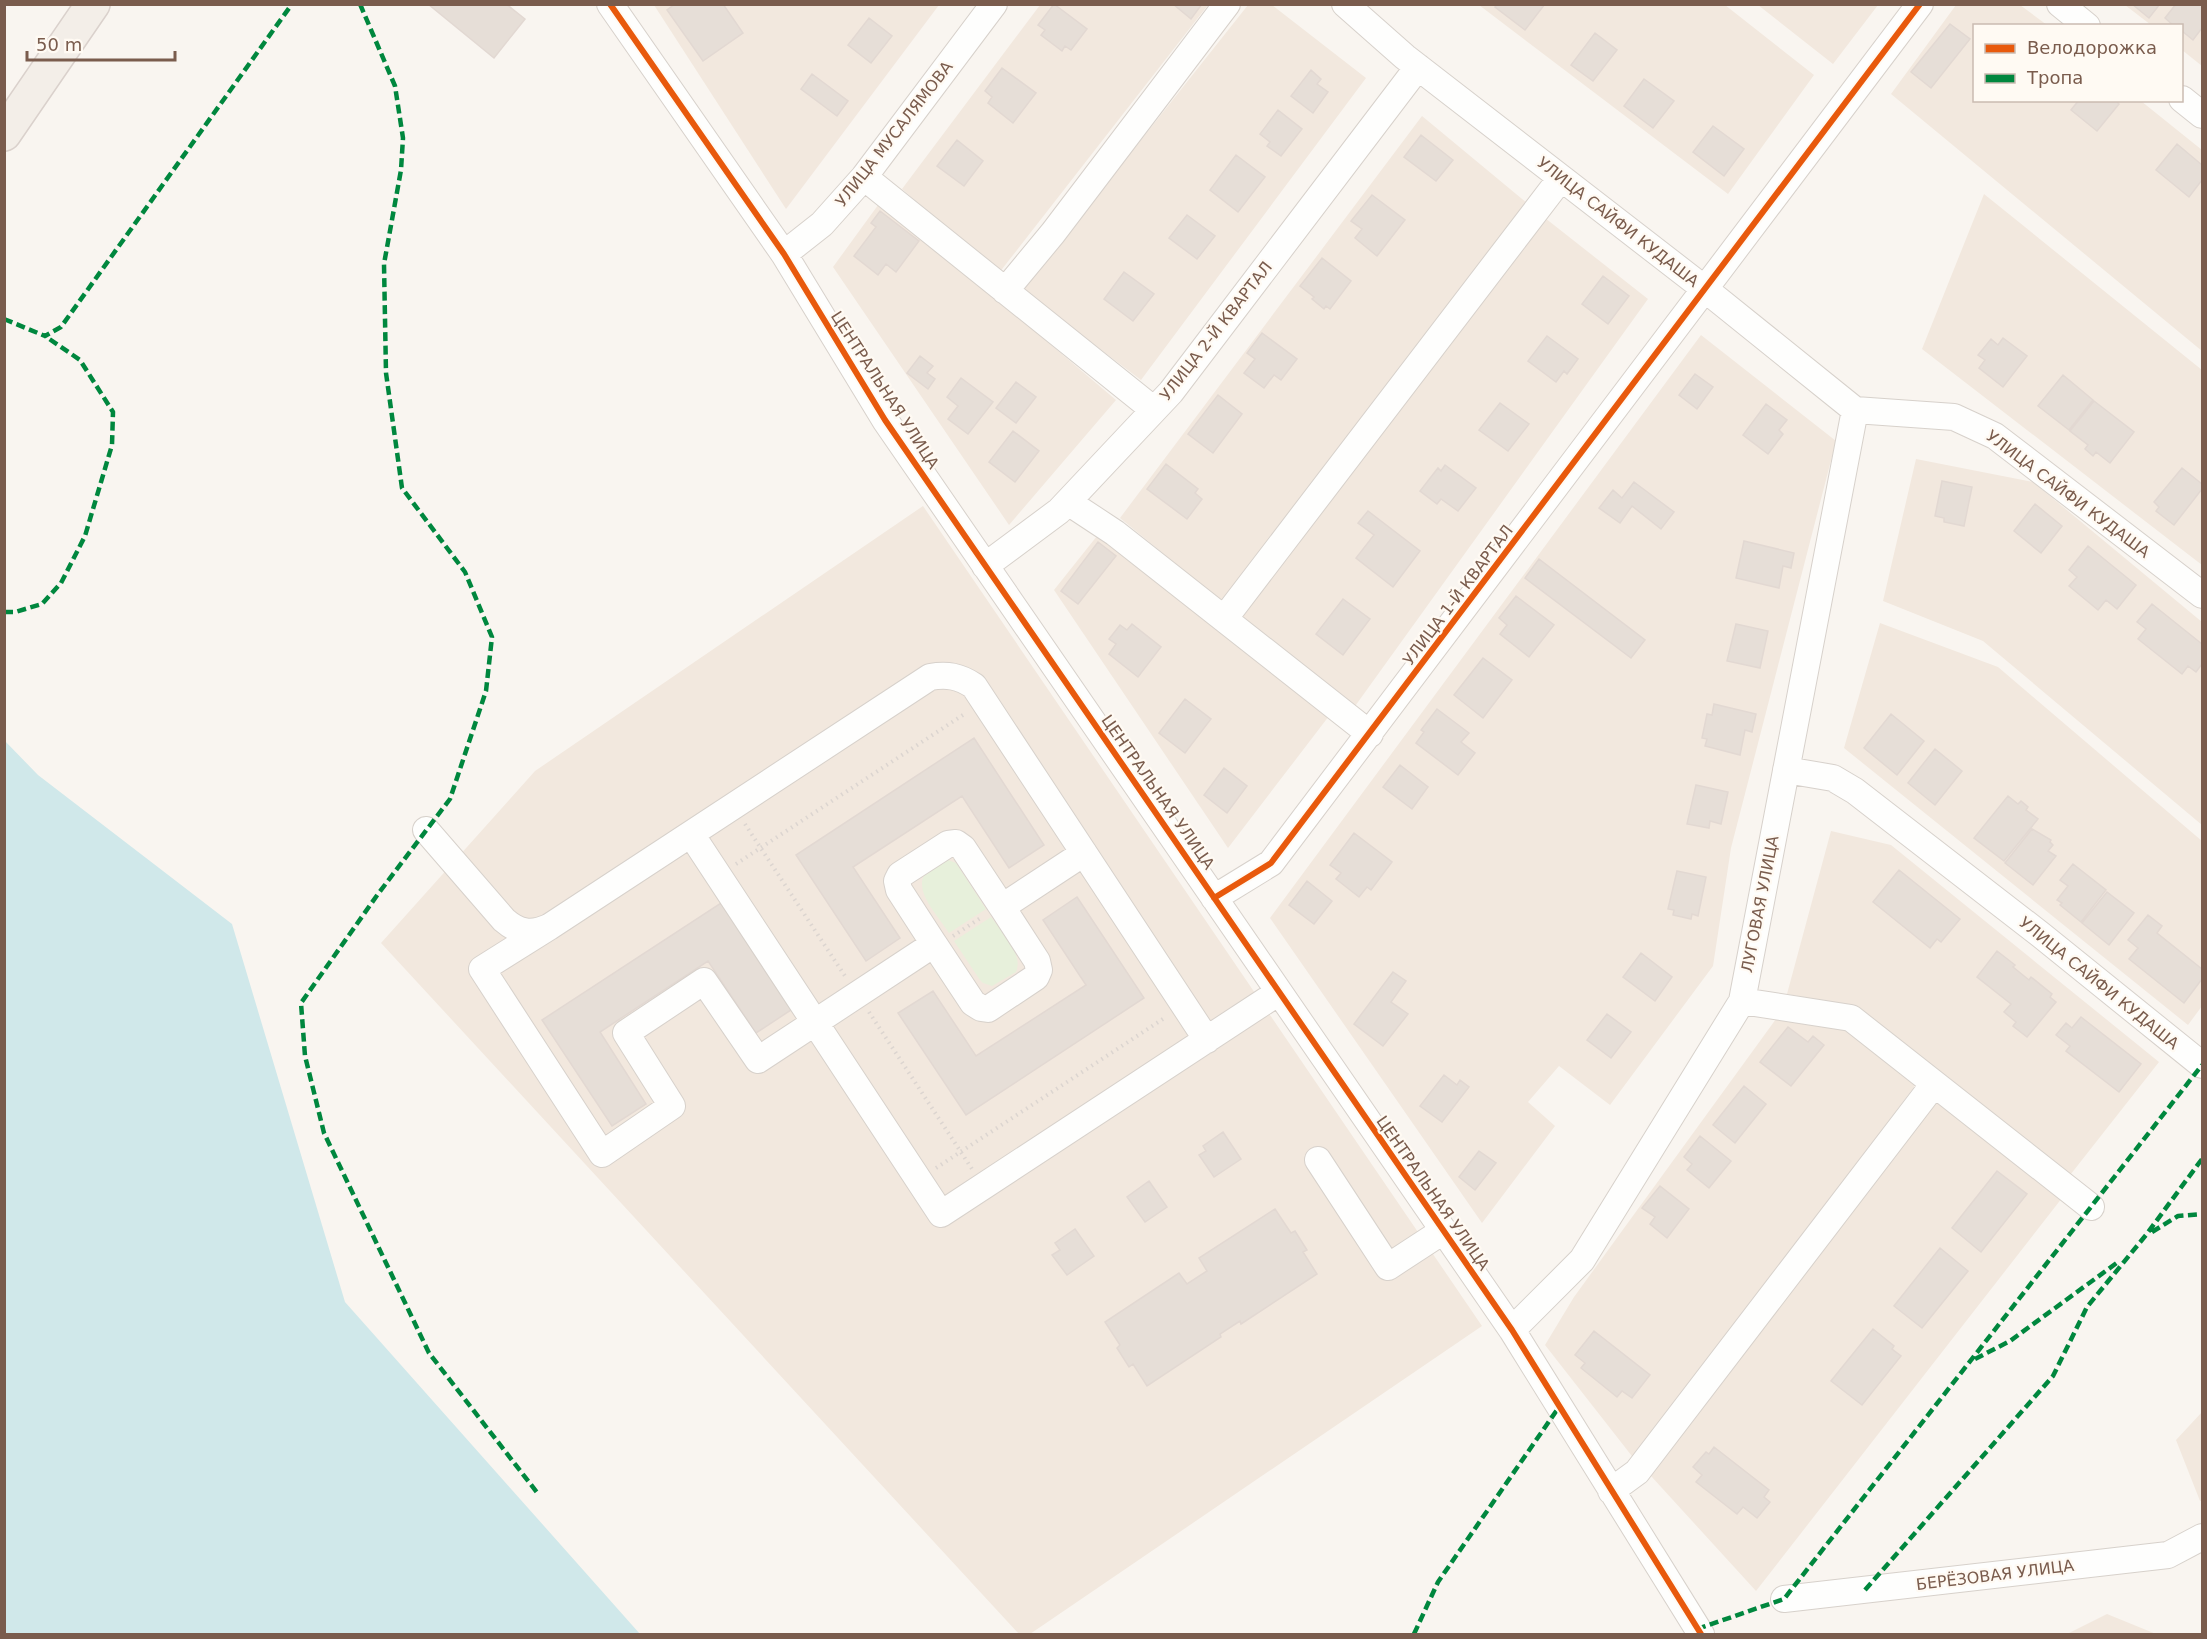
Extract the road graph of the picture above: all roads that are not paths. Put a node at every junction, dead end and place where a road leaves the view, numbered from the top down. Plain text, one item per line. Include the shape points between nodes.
1 (93, 4) edge
2 (610, 4) edge
3 (994, 4) edge
4 (1227, 4) edge
5 (1346, 4) edge
6 (1920, 4) edge
7 (2060, 4) edge
8 (2085, 24) edge
9 (1418, 68) junction
10 (2183, 101) edge
11 (2202, 115) edge
12 (4, 134) edge
13 (864, 177) junction
14 (1561, 178) junction
15 (783, 254) junction
16 (1706, 290) junction
17 (1005, 291) junction
18 (1154, 410) junction
19 (1855, 410) junction
20 (1068, 502) junction
21 (985, 566) junction
22 (2202, 595) edge
23 (1224, 619) junction
24 (1370, 734) junction
25 (1786, 770) junction
26 (426, 831) dead end
27 (691, 834) junction
28 (1084, 853) junction
29 (1214, 898) junction
30 (1001, 906) junction
31 (549, 927) junction
32 (935, 946) junction
33 (1279, 992) junction
34 (1742, 1001) junction
35 (815, 1022) junction
36 (1207, 1040) junction
37 (2202, 1065) edge
38 (1934, 1084) junction
39 (1318, 1160) dead end
40 (2091, 1207) dead end
41 (1443, 1231) junction
42 (1512, 1330) junction
43 (1611, 1491) junction
44 (2202, 1537) edge
45 (1784, 1599) dead end
46 (1699, 1632) edge

1 - 12 main road
2 - 15 street, ЦЕНТРАЛЬНАЯ УЛИЦА
3 - 13 street, УЛИЦА МУСАЛЯМОВА
4 - 17 street
5 - 9 street, УЛИЦА САЙФИ КУДАША
6 - 16 street, УЛИЦА 1-Й КВАРТАЛ
7 - 8 street
9 - 14 street, УЛИЦА САЙФИ КУДАША
9 - 18 street, УЛИЦА 2-Й КВАРТАЛ
10 - 11 street
13 - 15 street, УЛИЦА МУСАЛЯМОВА via 822,224
13 - 17 street
14 - 16 street, УЛИЦА САЙФИ КУДАША
14 - 23 street
15 - 21 street, ЦЕНТРАЛЬНАЯ УЛИЦА via 885,420
16 - 19 street, УЛИЦА САЙФИ КУДАША
16 - 24 street, УЛИЦА 1-Й КВАРТАЛ
17 - 18 street
18 - 20 street, УЛИЦА 2-Й КВАРТАЛ
19 - 22 street, УЛИЦА САЙФИ КУДАША via 1954,417 1995,436
19 - 25 street, ЛУГОВАЯ УЛИЦА
20 - 21 street, УЛИЦА 2-Й КВАРТАЛ
20 - 23 street
21 - 29 street, ЦЕНТРАЛЬНАЯ УЛИЦА
23 - 24 street
24 - 29 street, УЛИЦА 1-Й КВАРТАЛ via 1271,863
25 - 34 street, ЛУГОВАЯ УЛИЦА
25 - 37 street, УЛИЦА САЙФИ КУДАША via 1833,778 1856,791
26 - 31 street via 514,928 537,932
27 - 28 street via 930,677 952,675 974,686
27 - 31 street
27 - 35 street
28 - 30 street
28 - 36 street
29 - 33 street, ЦЕНТРАЛЬНАЯ УЛИЦА
30 - 32 street via 1039,970 1036,977 988,1009 973,1003
30 - 32 street via 963,848 956,843 948,844 900,875 897,881
31 - 35 street via 482,969 602,1154 672,1106 626,1033 704,981 758,1060
32 - 35 street
33 - 36 street
33 - 41 street, ЦЕНТРАЛЬНАЯ УЛИЦА
34 - 38 street via 1851,1018
34 - 42 street, ЛУГОВАЯ УЛИЦА via 1582,1260
35 - 36 street via 941,1214
38 - 40 street
38 - 43 street via 1637,1472
39 - 41 street via 1388,1267
41 - 42 street, ЦЕНТРАЛЬНАЯ УЛИЦА
42 - 43 street, ЦЕНТРАЛЬНАЯ УЛИЦА
43 - 46 street, ЦЕНТРАЛЬНАЯ УЛИЦА
44 - 45 street, БЕРЁЗОВАЯ УЛИЦА via 2168,1555

